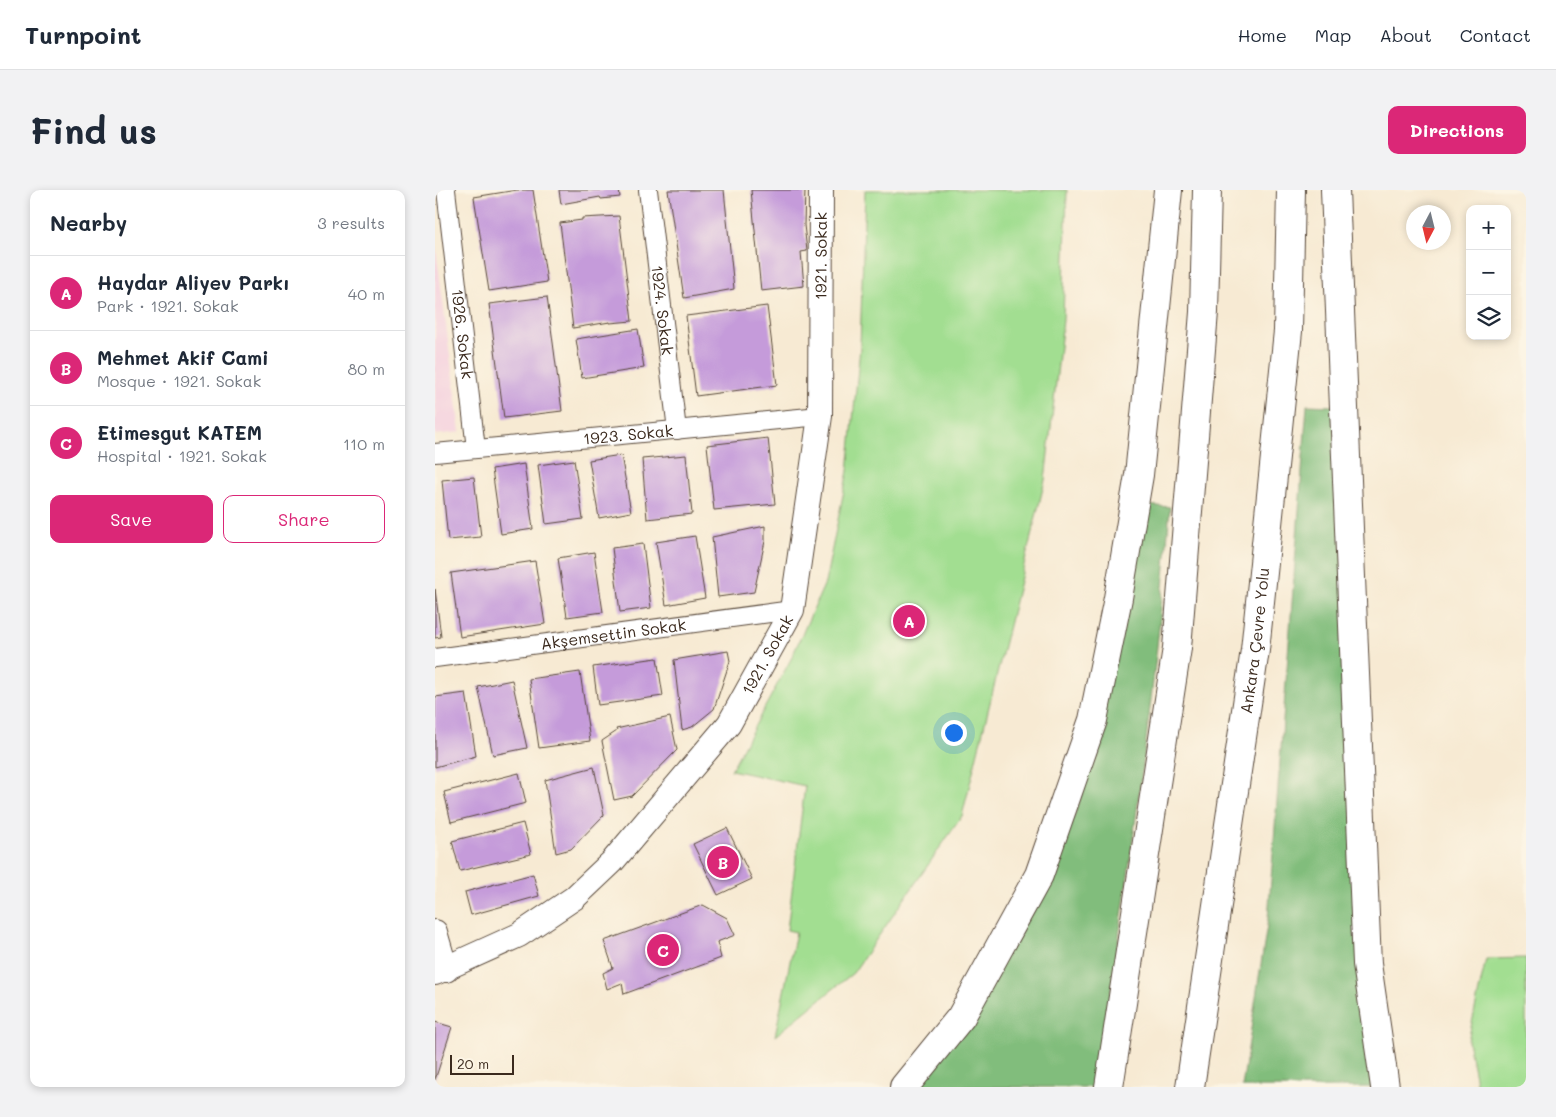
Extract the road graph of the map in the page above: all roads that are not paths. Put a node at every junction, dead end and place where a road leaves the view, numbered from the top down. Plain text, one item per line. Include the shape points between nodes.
1 (446, 190) edge
2 (648, 190) edge
3 (821, 190) edge
4 (1168, 190) edge
5 (1207, 190) edge
6 (1291, 190) edge
7 (1335, 190) edge
8 (820, 416) junction
9 (677, 430) junction
10 (476, 449) junction
11 (435, 453) edge
12 (792, 610) junction
13 (435, 658) edge
14 (435, 932) edge
15 (440, 972) edge
16 (904, 1087) edge
17 (1109, 1087) edge
18 (1189, 1087) edge
19 (1385, 1087) edge

1 - 10 street, 1926. Sokak
2 - 9 street, 1924. Sokak
3 - 8 street, 1921. Sokak
4 - 16 highway via 1139,474 1093,720 1039,875 961,1017
5 - 17 highway via 1204,312 1177,648
6 - 18 highway, Ankara Çevre Yolu via 1288,331 1255,650
7 - 19 highway via 1367,964
8 - 9 street, 1923. Sokak
8 - 12 street, 1921. Sokak
9 - 10 street, 1923. Sokak
10 - 11 street, 1923. Sokak
12 - 13 street, Akşemsettin Sokak
12 - 15 street, 1921. Sokak via 729,724 612,862 574,898 519,935
14 - 15 street

